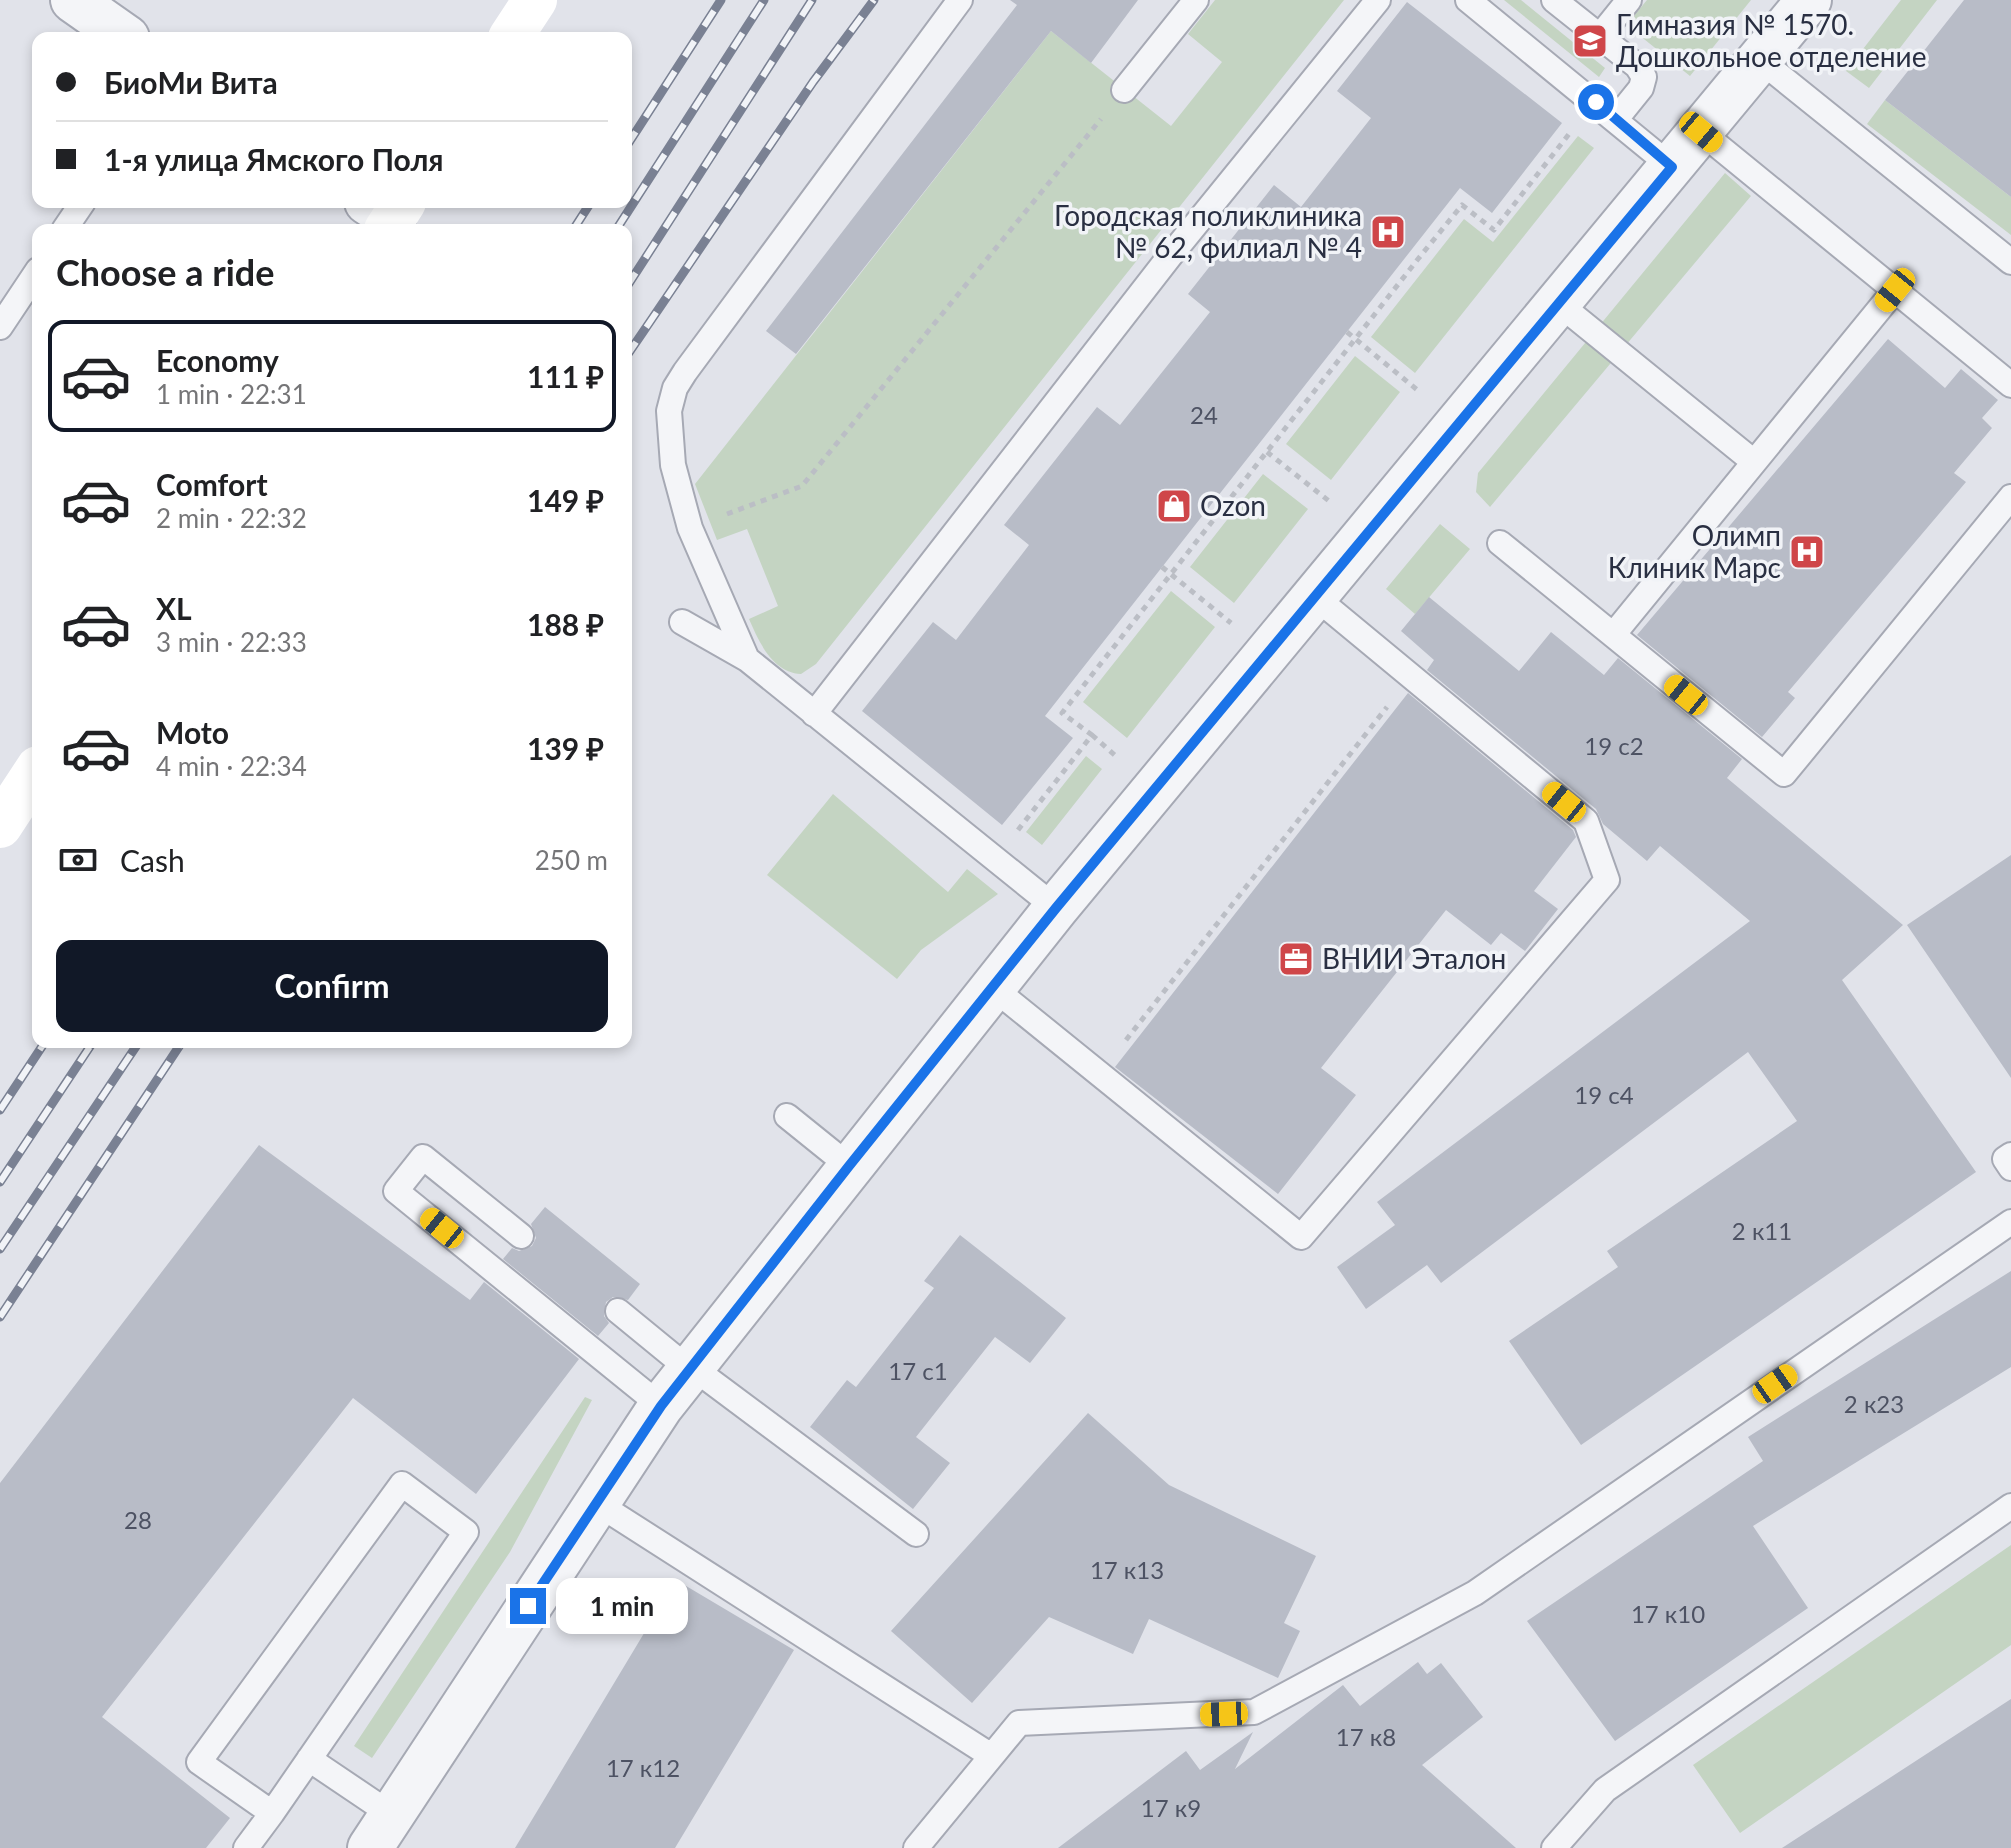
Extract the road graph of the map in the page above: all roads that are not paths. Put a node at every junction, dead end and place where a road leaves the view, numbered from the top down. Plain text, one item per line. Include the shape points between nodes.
1 (73, 0) edge
2 (535, 0) edge
3 (960, 0) edge
4 (1196, 0) edge
5 (1378, 0) edge
6 (1468, 0) edge
7 (1554, 0) edge
8 (1629, 0) edge
9 (1809, 0) edge
10 (118, 32) edge
11 (514, 32) edge
12 (1600, 36) junction
13 (1760, 60) junction
14 (1124, 90) road end
15 (1616, 119) junction
16 (1701, 132) junction
17 (1672, 167) junction
18 (2011, 262) edge
19 (32, 279) edge
20 (1895, 290) junction
21 (1558, 303) junction
22 (0, 327) edge
23 (2011, 385) edge
24 (1754, 462) junction
25 (2011, 497) edge
26 (1500, 543) dead end
27 (1314, 596) junction
28 (682, 622) dead end
29 (1613, 635) junction
30 (747, 659) junction
31 (814, 714) junction
32 (32, 777) edge
33 (0, 826) edge
34 (1056, 908) junction
35 (992, 987) junction
36 (787, 1116) dead end
37 (2011, 1155) edge
38 (849, 1166) junction
39 (2011, 1168) edge
40 (2011, 1222) edge
41 (521, 1236) dead end
42 (618, 1311) dead end
43 (691, 1368) junction
44 (661, 1406) junction
45 (595, 1502) junction
46 (2011, 1506) edge
47 (916, 1534) dead end
48 (990, 1755) junction
49 (309, 1759) junction
50 (272, 1813) junction
51 (381, 1832) edge
52 (246, 1848) edge
53 (916, 1848) edge
54 (1554, 1848) edge

1 - 10 street
2 - 11 street
3 - 30 lane via 675,388 668,436 690,528
4 - 14 lane
5 - 31 lane via 1170,256
6 - 15 lane
7 - 12 lane
8 - 12 lane
9 - 13 street
12 - 15 lane via 1644,77
13 - 16 street
13 - 18 lane
15 - 17 lane
16 - 17 street
16 - 20 lane
17 - 21 street
19 - 22 lane
20 - 23 lane
20 - 24 lane
21 - 24 lane
21 - 27 street
24 - 29 lane
25 - 29 lane via 1784,774
26 - 29 lane
27 - 34 street
27 - 35 lane via 1586,821 1607,880 1301,1237
28 - 30 lane
30 - 31 lane
31 - 34 lane
32 - 33 street
34 - 35 street
35 - 38 street
36 - 38 lane
37 - 39 lane via 2005,1159
38 - 43 street
40 - 48 lane via 1475,1593 1254,1712 1019,1723
41 - 44 lane via 423,1157 396,1191
42 - 43 lane
43 - 44 street
43 - 47 lane
44 - 45 street
45 - 48 lane
45 - 51 street
46 - 54 lane via 1605,1790
48 - 53 lane
49 - 50 lane
49 - 50 lane via 466,1532 402,1484 199,1762
49 - 51 lane
50 - 52 lane

